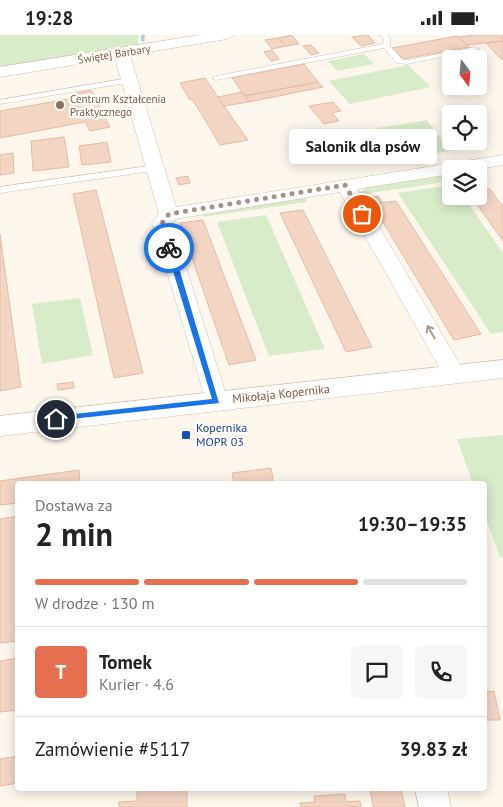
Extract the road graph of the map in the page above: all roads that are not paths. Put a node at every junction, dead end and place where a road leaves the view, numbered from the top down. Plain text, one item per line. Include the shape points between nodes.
1 (227, 35) edge
2 (384, 35) edge
3 (197, 37) edge
4 (152, 41) edge
5 (386, 46) junction
6 (476, 49) dead end
7 (121, 52) junction
8 (0, 72) edge
9 (216, 78) dead end
10 (129, 80) junction
11 (0, 102) edge
12 (503, 160) edge
13 (156, 168) junction
14 (345, 185) junction
15 (0, 190) edge
16 (169, 214) junction
17 (503, 369) edge
18 (455, 375) junction
19 (216, 401) junction
20 (0, 426) edge
21 (431, 791) edge
22 (434, 807) edge

1 - 3 street, Świętej Barbary
2 - 5 lane via 388,39
3 - 4 street, Świętej Barbary
4 - 7 street, Świętej Barbary
5 - 6 lane via 400,61 407,62
5 - 9 lane
7 - 8 street, Świętej Barbary
7 - 10 street
10 - 11 lane
10 - 13 street
12 - 14 street
13 - 15 lane
13 - 16 street
14 - 16 street
18 -> 14 street
16 - 19 street via 162,223
17 - 18 street, Mikołaja Kopernika
18 - 19 street, Mikołaja Kopernika
19 - 20 street, Mikołaja Kopernika
21 - 22 street

